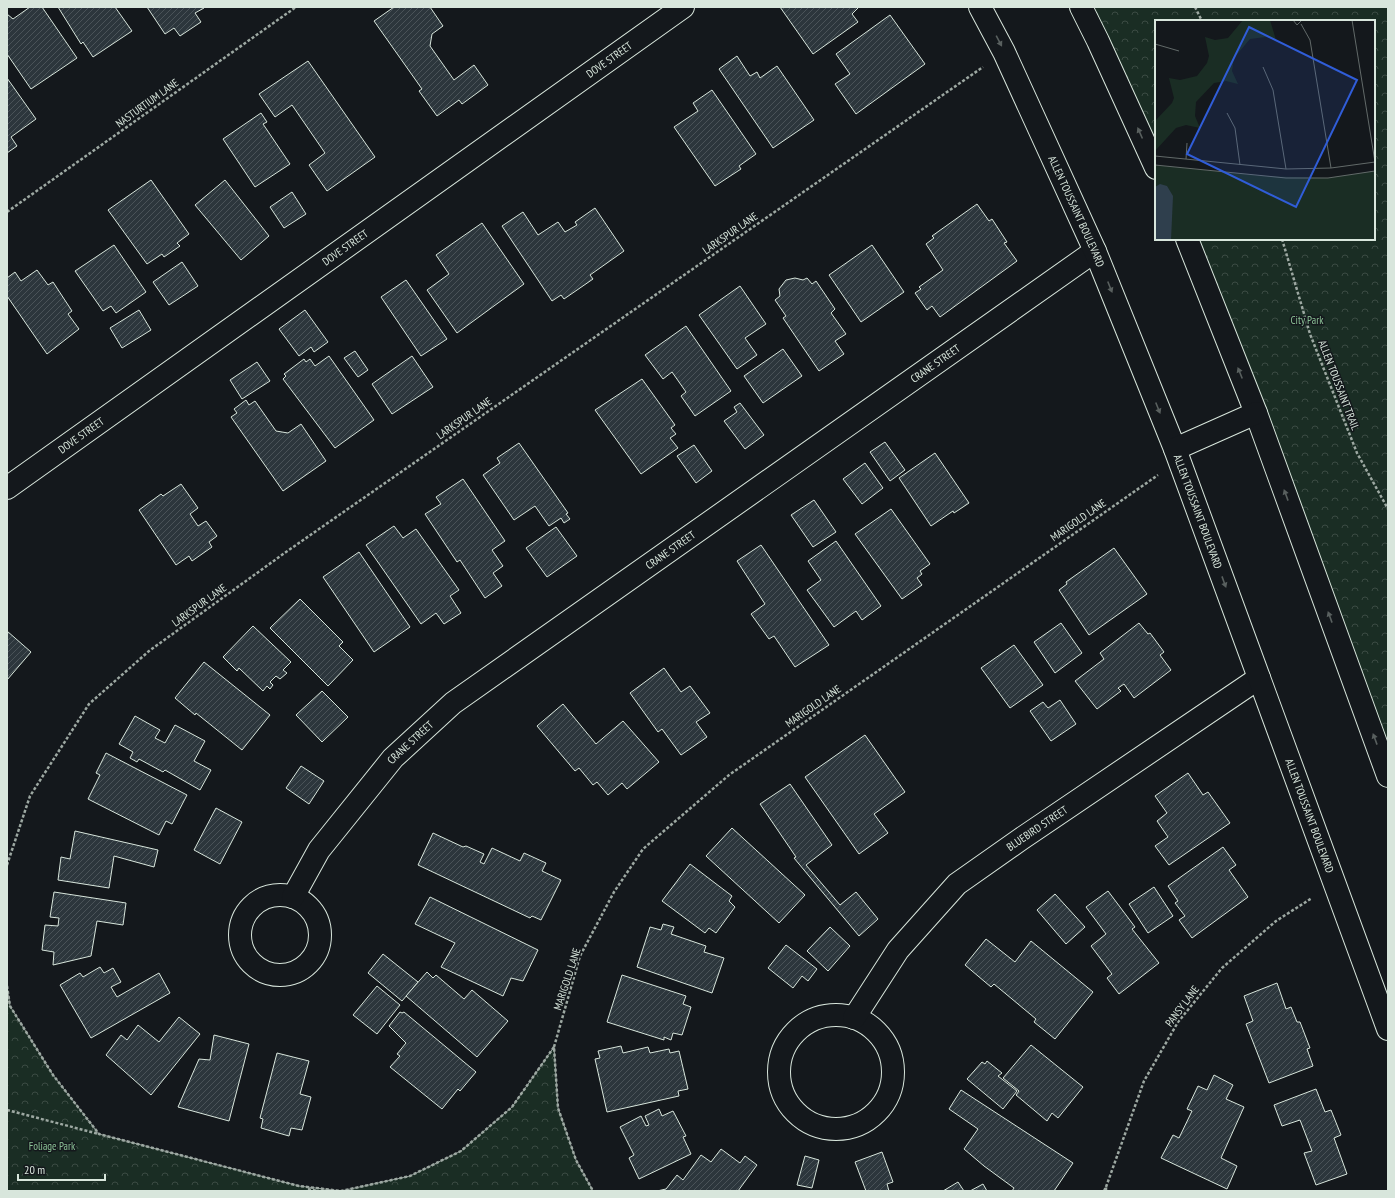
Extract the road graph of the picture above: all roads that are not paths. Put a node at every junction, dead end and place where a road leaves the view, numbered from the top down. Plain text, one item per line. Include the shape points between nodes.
1 (682, 7) edge
2 (980, 7) edge
3 (1081, 7) edge
4 (1155, 166) edge
5 (1187, 240) edge
6 (1095, 251) junction
7 (1256, 413) junction
8 (1177, 455) junction
9 (7, 488) edge
10 (1259, 678) junction
11 (1388, 776) edge
12 (293, 897) dead end
13 (854, 1018) junction
14 (1388, 1029) edge

1 - 9 street, DOVE STREET
2 -> 6 street, ALLEN TOUSSAINT BOULEVARD via 1004,52
4 -> 3 street
7 -> 5 street
6 -> 8 street, ALLEN TOUSSAINT BOULEVARD
6 - 12 street, CRANE STREET via 453,703 393,758 319,850
7 - 8 street
11 -> 7 street
8 -> 10 street, ALLEN TOUSSAINT BOULEVARD
10 - 13 street, BLUEBIRD STREET via 957,884 898,950
10 - 14 street, ALLEN TOUSSAINT BOULEVARD
13 - 13 street via 845,1015 826,1015 809,1022 794,1033 784,1048 779,1066 780,1085 787,1102 800,1117 817,1126 836,1130 855,1127 872,1118 885,1104 892,1086 894,1067 889,1048 878,1032

